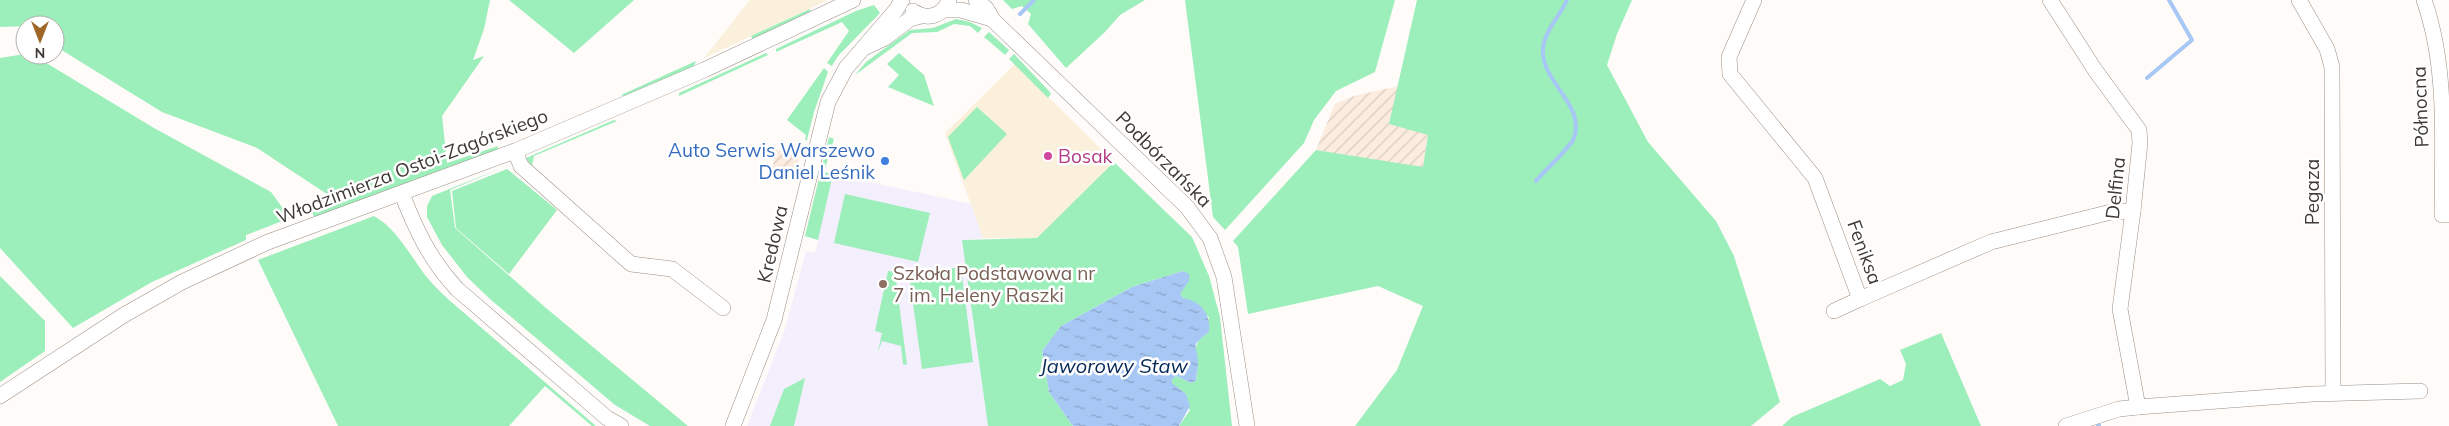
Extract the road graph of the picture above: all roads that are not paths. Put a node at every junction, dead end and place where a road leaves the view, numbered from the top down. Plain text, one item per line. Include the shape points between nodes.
1 (853, 0) edge
2 (904, 0) edge
3 (976, 0) edge
4 (1754, 0) edge
5 (2050, 0) edge
6 (2299, 0) edge
7 (2424, 0) edge
8 (946, 5) edge
9 (921, 16) junction
10 (992, 19) junction
11 (865, 48) junction
12 (515, 151) junction
13 (402, 194) junction
14 (2133, 211) junction
15 (2445, 215) edge
16 (1860, 299) junction
17 (723, 308) dead end
18 (1834, 311) dead end
19 (2420, 391) dead end
20 (2333, 393) junction
21 (0, 396) edge
22 (2138, 407) junction
23 (621, 426) edge
24 (734, 426) edge
25 (1247, 426) edge
26 (2066, 426) edge

1 - 12 street, Włodzimierza Ostoi-Zagórskiego via 704,70
2 - 9 street
2 - 11 street, Kredowa
3 - 10 street, Podbórzańska
4 - 16 street, Feniksa via 1729,57 1730,74 1816,178
5 - 14 street, Delfina via 2139,130
6 - 20 street, Pegaza via 2327,49 2332,67
7 - 15 street, Północna via 2436,41 2440,73
8 - 9 street, Kredowa via 934,16
8 - 10 street, Podbórzańska
9 - 11 street, Kredowa via 910,19
10 - 25 street, Podbórzańska via 1174,194 1204,229 1214,245 1224,277
11 - 24 street, Kredowa via 841,75 826,110 774,320
12 - 13 street, Włodzimierza Ostoi-Zagórskiego
12 - 17 street via 521,166 631,264 672,270
13 - 21 street, Włodzimierza Ostoi-Zagórskiego via 268,242 182,282 124,315
13 - 23 street via 426,250 452,283 607,418
14 - 16 street, Feniksa via 2111,212 1991,242
14 - 22 street, Delfina via 2120,308
16 - 18 street
19 - 20 street
20 - 22 street
22 - 26 street via 2119,409

